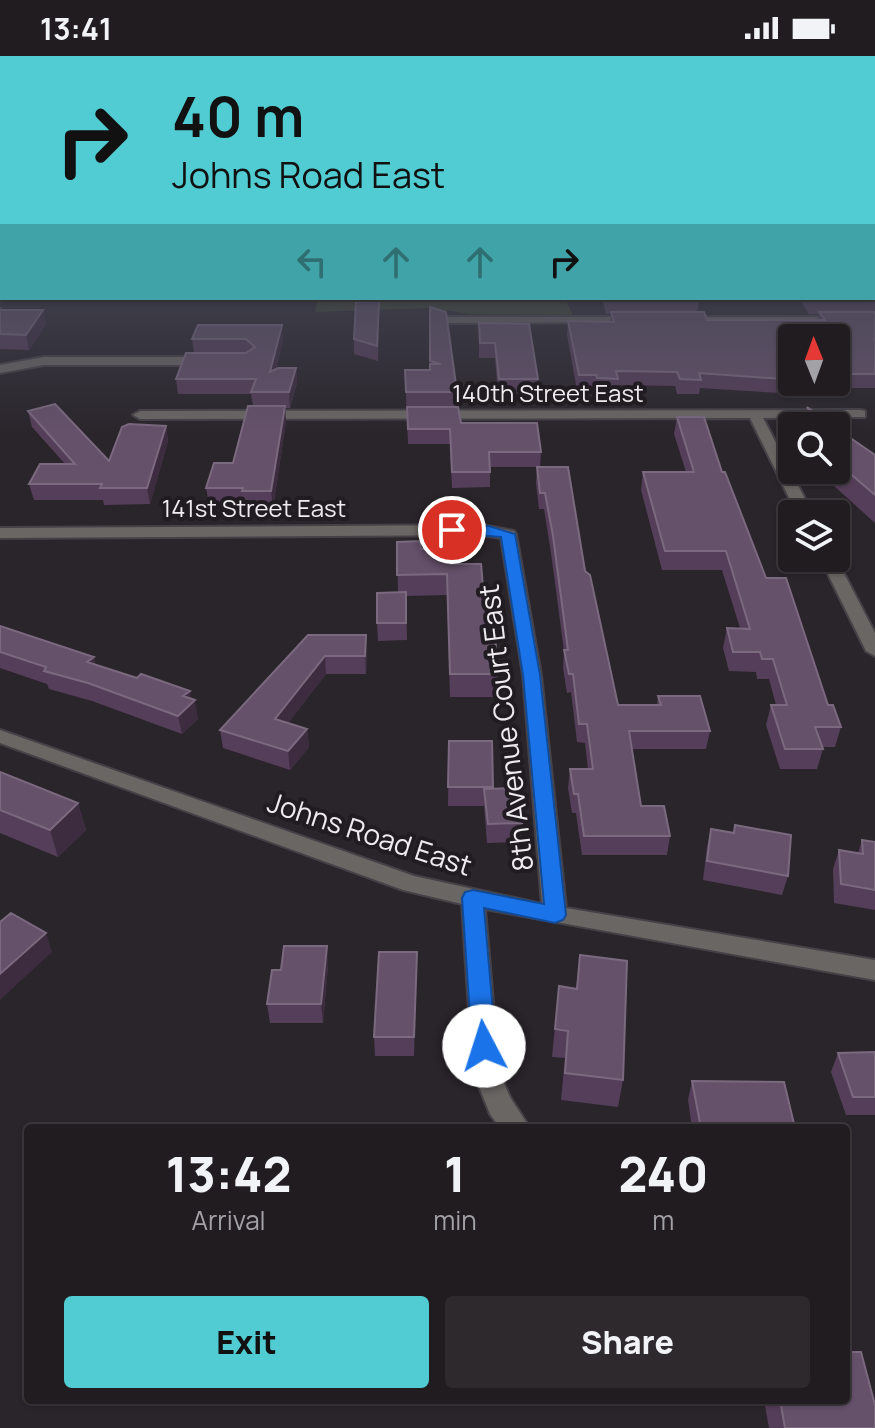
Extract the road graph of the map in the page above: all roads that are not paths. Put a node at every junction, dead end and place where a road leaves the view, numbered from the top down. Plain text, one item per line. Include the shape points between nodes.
1 (439, 320) edge
2 (652, 320) edge
3 (667, 320) edge
4 (875, 320) edge
5 (217, 361) edge
6 (0, 369) edge
7 (860, 414) dead end
8 (140, 415) dead end
9 (755, 415) junction
10 (798, 500) edge
11 (0, 533) edge
12 (508, 534) joint
13 (835, 572) edge
14 (875, 651) edge
15 (0, 736) edge
16 (473, 898) junction
17 (555, 915) junction
18 (875, 970) edge
19 (513, 1124) edge

1 - 2 street
3 - 4 street via 755,315
5 - 6 street via 44,361
7 - 9 street, 140th Street East
8 - 9 street, 140th Street East
9 - 10 street
11 - 12 street, 141st Street East
12 - 17 street, 8th Avenue Court East via 532,675
13 - 14 street
15 - 16 street, Johns Road East via 374,872
16 - 17 street, Johns Road East
16 - 19 street via 486,1072
17 - 18 street, Johns Road East

